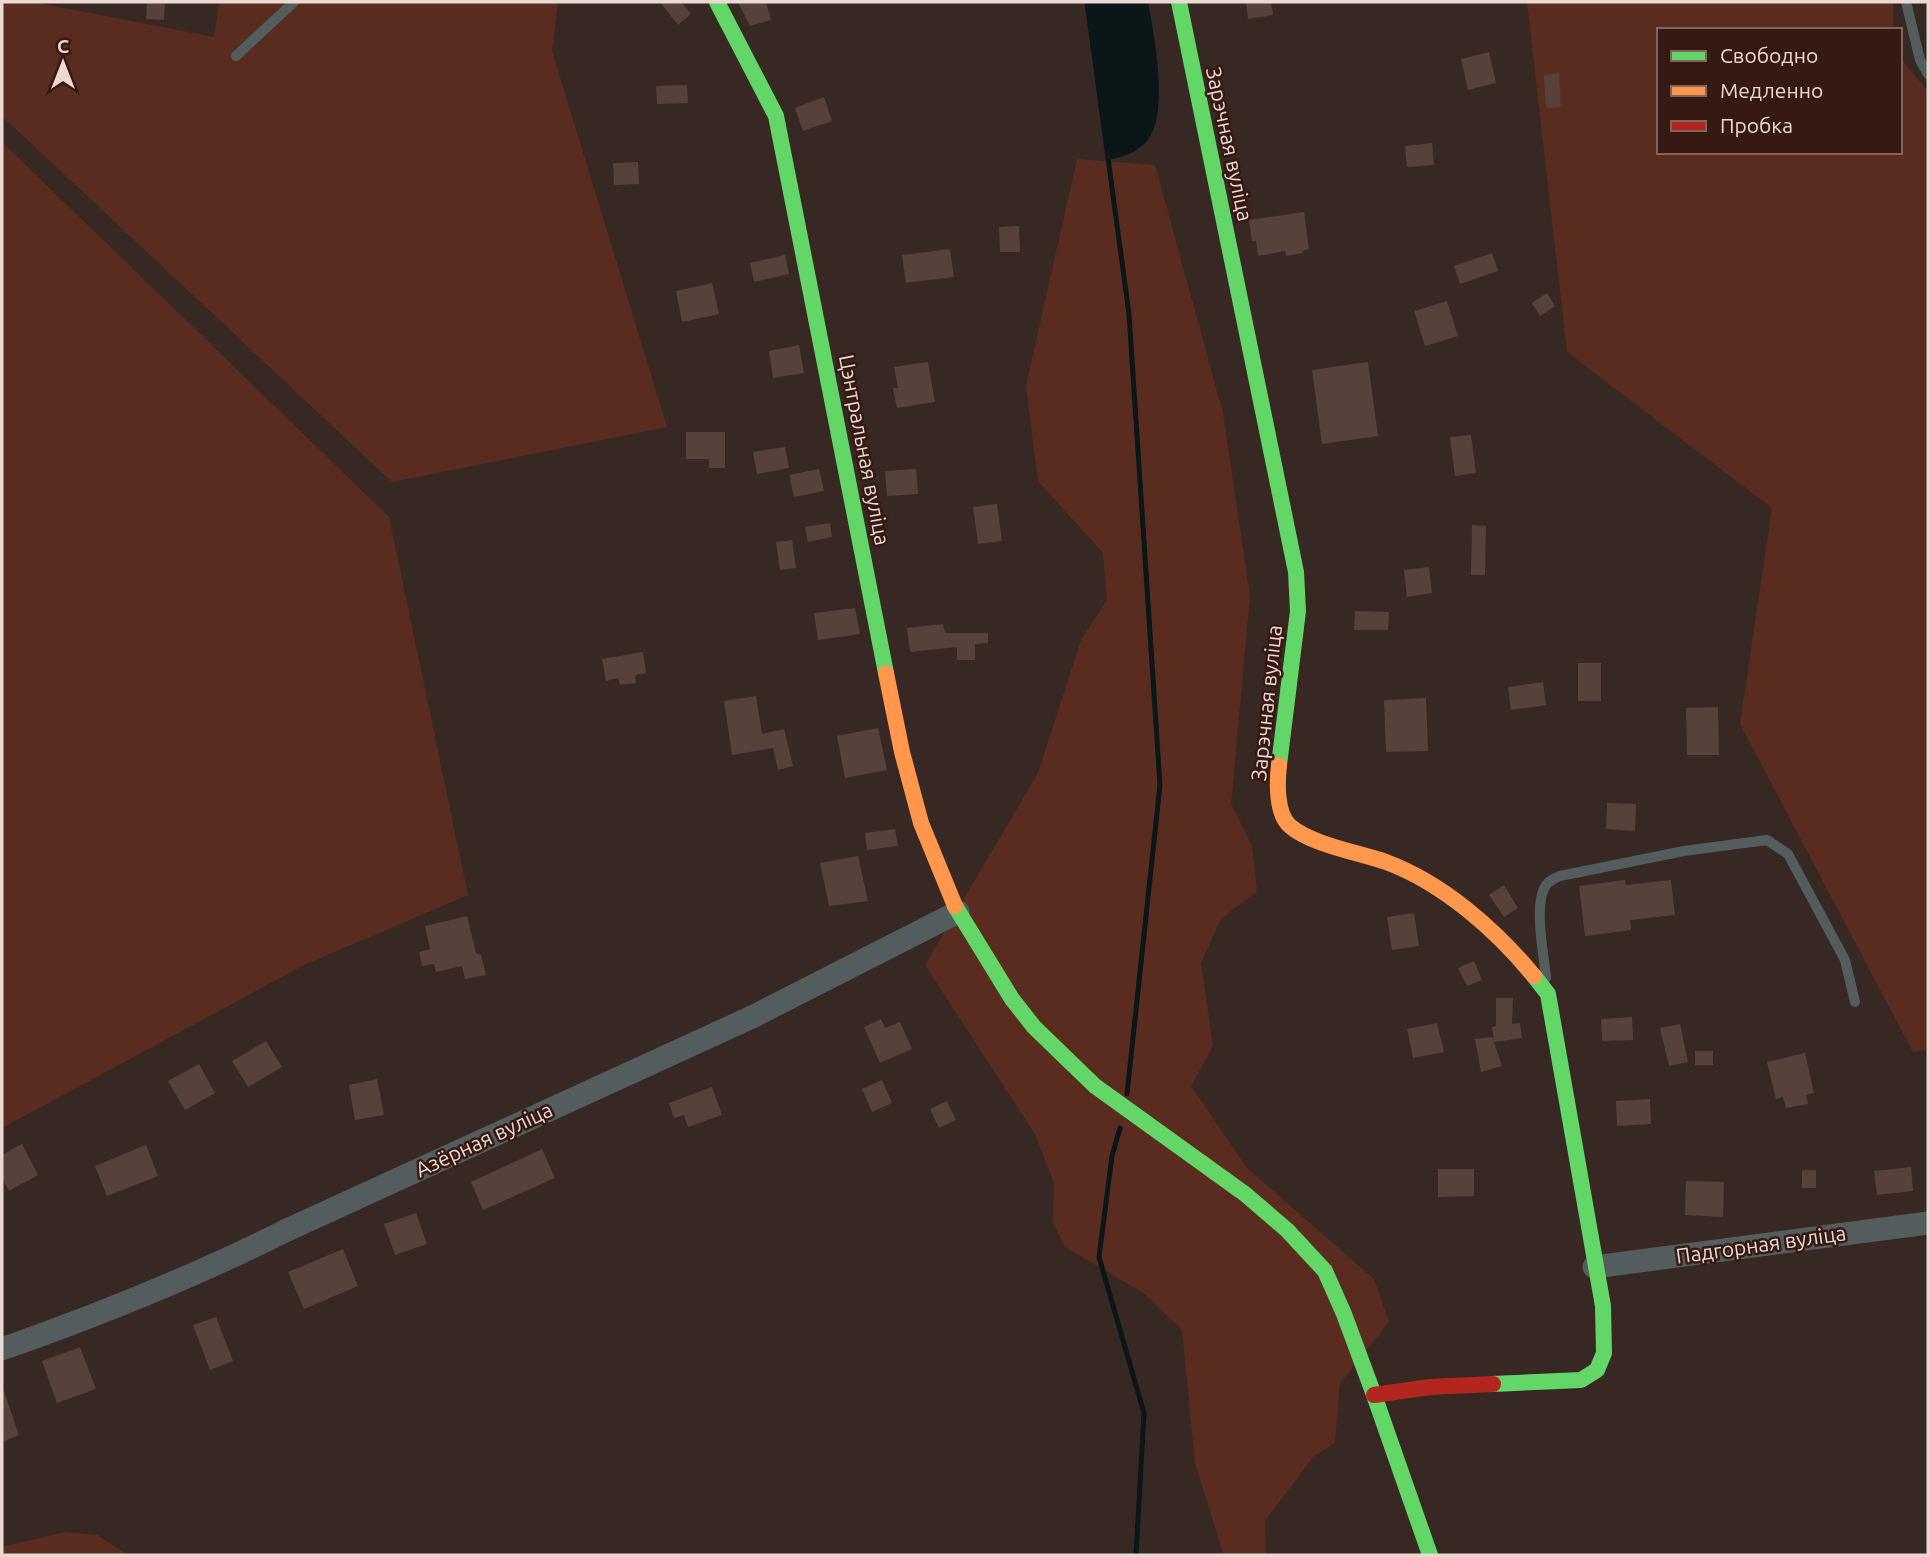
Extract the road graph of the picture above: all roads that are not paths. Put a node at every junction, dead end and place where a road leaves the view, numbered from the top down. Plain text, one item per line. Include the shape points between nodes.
1 (293, 2) edge
2 (717, 2) edge
3 (1179, 2) edge
4 (1906, 2) edge
5 (236, 56) dead end
6 (1928, 74) edge
7 (958, 912) junction
8 (1548, 995) junction
9 (1855, 1002) dead end
10 (1928, 1223) edge
11 (1594, 1267) junction
12 (2, 1349) edge
13 (1374, 1395) junction
14 (1430, 1555) edge

1 - 5 lane
2 - 7 street, Цэнтральная вуліца via 776,116 902,751 921,823
3 - 8 street, Зарэчная вуліца via 1296,572 1298,611 1278,772 1281,811 1288,825 1303,835 1389,863 1468,909 1510,947
4 - 6 lane via 1920,60
7 - 12 street, Азёрная вуліца via 752,1017 216,1266
7 - 13 street, Цэнтральная вуліца via 1012,999 1063,1056 1095,1086 1245,1194 1325,1271
8 - 9 lane via 1540,915 1547,883 1622,863 1767,840 1788,854 1845,960
8 - 11 street, Зарэчная вуліца
10 - 11 street, Падгорная вуліца
11 - 13 street, Зарэчная вуліца via 1605,1330 1604,1353 1597,1370 1581,1380 1430,1387
13 - 14 street, Цэнтральная вуліца

